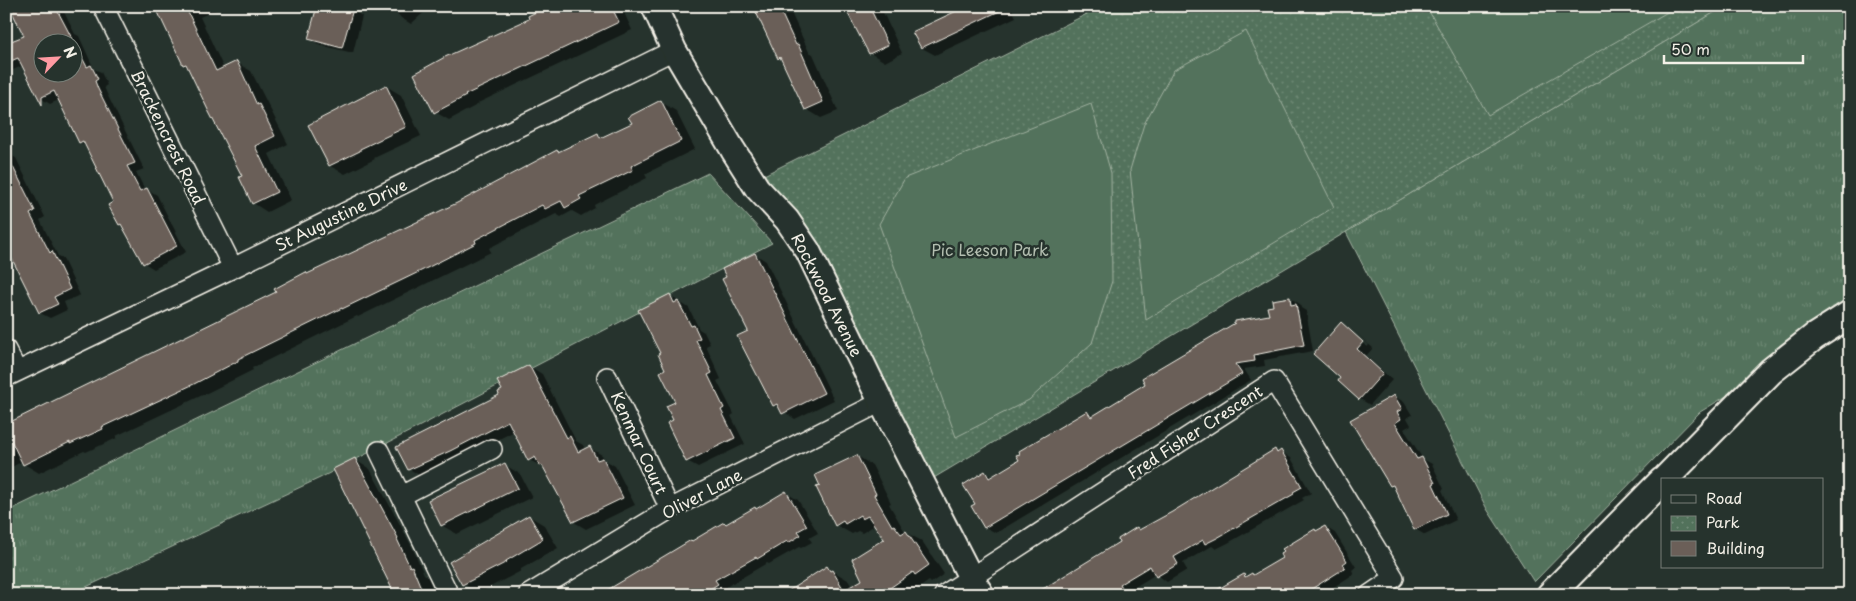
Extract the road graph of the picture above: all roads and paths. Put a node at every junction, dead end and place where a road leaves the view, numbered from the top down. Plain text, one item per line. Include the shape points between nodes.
1 (103, 6) edge
2 (654, 6) edge
3 (674, 50) junction
4 (232, 268) junction
5 (1850, 314) edge
6 (6, 350) edge
7 (12, 374) edge
8 (607, 377) dead end
9 (881, 402) junction
10 (492, 449) dead end
11 (379, 451) dead end
12 (1665, 478) edge
13 (1661, 482) edge
14 (401, 496) junction
15 (670, 509) junction
16 (977, 586) edge
17 (448, 595) edge
18 (528, 595) edge
19 (944, 595) edge
20 (1369, 595) edge
21 (1550, 595) edge

1 - 4 street, Brackencrest Road
2 - 3 street, Rockwood Avenue
3 - 4 street, St Augustine Drive
3 - 9 street, Rockwood Avenue via 757,188 788,220 808,251
4 - 7 street, St Augustine Drive
5 - 12 main road via 1771,371
6 - 7 street
8 - 15 street, Kenmar Court
9 - 15 street, Oliver Lane
9 - 16 street, Rockwood Avenue
10 - 14 street
11 - 14 street
13 - 21 main road
14 - 17 street
15 - 18 street, Oliver Lane
16 - 19 street
16 - 20 street, Fred Fisher Crescent via 1274,380 1394,578

